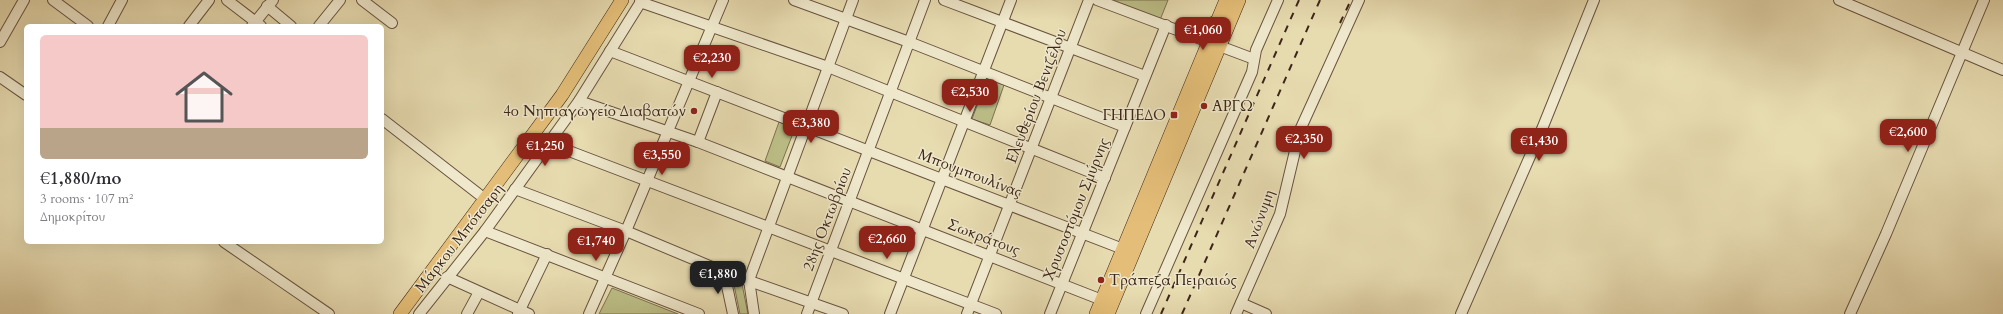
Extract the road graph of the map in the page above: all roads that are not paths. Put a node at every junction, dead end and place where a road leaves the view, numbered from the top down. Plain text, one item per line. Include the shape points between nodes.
1 (24, 0) edge
2 (53, 0) edge
3 (122, 0) edge
4 (209, 0) edge
5 (227, 0) edge
6 (340, 0) edge
7 (362, 0) edge
8 (723, 0) edge
9 (794, 0) edge
10 (853, 0) edge
11 (925, 0) edge
12 (944, 0) edge
13 (1011, 0) edge
14 (1089, 0) edge
15 (1097, 0) edge
16 (1226, 0) edge
17 (1239, 0) edge
18 (1278, 0) edge
19 (1359, 0) edge
20 (1594, 0) edge
21 (1839, 0) edge
22 (1984, 0) edge
23 (641, 1) edge
24 (617, 2) edge
25 (270, 3) edge
26 (846, 18) junction
27 (1217, 21) junction
28 (1002, 22) junction
29 (392, 23) dead end
30 (85, 24) edge
31 (109, 24) edge
32 (191, 24) edge
33 (255, 24) edge
34 (257, 24) edge
35 (289, 24) edge
36 (321, 24) edge
37 (1166, 25) junction
38 (711, 28) junction
39 (1194, 35) junction
40 (0, 42) edge
41 (909, 42) junction
42 (1214, 43) junction
43 (1070, 48) junction
44 (610, 51) junction
45 (1963, 52) junction
46 (1254, 59) junction
47 (828, 67) junction
48 (2003, 70) edge
49 (982, 72) junction
50 (1145, 76) junction
51 (0, 77) edge
52 (688, 81) junction
53 (891, 91) junction
54 (717, 92) junction
55 (24, 94) edge
56 (1051, 98) junction
57 (580, 101) junction
58 (384, 121) edge
59 (964, 122) junction
60 (806, 127) junction
61 (1125, 127) junction
62 (668, 132) junction
63 (698, 142) junction
64 (548, 143) junction
65 (1031, 148) junction
66 (869, 151) junction
67 (787, 178) junction
68 (1105, 178) junction
69 (942, 179) junction
70 (647, 182) junction
71 (515, 189) junction
72 (485, 199) junction
73 (850, 201) junction
74 (1010, 204) junction
75 (769, 227) junction
76 (922, 229) junction
77 (485, 231) junction
78 (626, 231) junction
79 (1083, 233) junction
80 (227, 244) edge
81 (1123, 249) junction
82 (831, 251) junction
83 (547, 254) junction
84 (990, 255) junction
85 (724, 272) junction
86 (447, 277) junction
87 (904, 277) junction
88 (606, 278) junction
89 (749, 280) junction
90 (1063, 283) junction
91 (479, 292) junction
92 (1102, 300) junction
93 (812, 302) junction
94 (1241, 303) junction
95 (971, 304) junction
96 (687, 312) edge
97 (522, 313) edge
98 (329, 314) edge
99 (400, 314) edge
100 (419, 314) edge
101 (467, 314) edge
102 (589, 314) edge
103 (699, 314) edge
104 (733, 314) edge
105 (754, 314) edge
106 (807, 314) edge
107 (843, 314) edge
108 (890, 314) edge
109 (967, 314) edge
110 (996, 314) edge
111 (1050, 314) edge
112 (1096, 314) edge
113 (1108, 314) edge
114 (1146, 314) edge
115 (1236, 314) edge
116 (1266, 314) edge
117 (1462, 314) edge
118 (1850, 314) edge

1 - 40 street
2 - 30 street
3 - 31 street
4 - 32 street
5 - 33 street
6 - 36 street
7 - 29 street
8 - 38 street
9 - 26 street
10 - 26 street
11 - 41 street, 28ης Οκτωβρίου
12 - 28 street
13 - 28 street
14 - 43 street, Ελευθερίου Βενιζέλου
15 - 37 street
16 - 27 main road
17 - 42 main road
18 - 46 street
19 - 94 street, Ανώνυμη via 1300,130 1280,214
20 - 117 street via 1542,129
21 - 45 street
22 - 45 street
23 - 38 street
23 - 44 street, Μάρκου Μπότσαρη
24 - 72 main road via 562,95
25 - 34 street
25 - 35 street
26 - 41 street
26 - 47 street
27 - 39 main road
27 - 42 main road
28 - 43 street
28 - 49 street
37 - 39 street
37 - 50 street, Χρυσοστόμου Σμύρνης
38 - 47 street
38 - 52 street
39 - 42 street
41 - 49 street
41 - 53 street, 28ης Οκτωβρίου
42 - 46 street
42 - 81 main road
42 - 113 main road
43 - 50 street
43 - 56 street, Ελευθερίου Βενιζέλου
44 - 52 street, Μπουμπουλίνας
44 - 57 street, Μάρκου Μπότσαρη
45 - 48 street
45 - 118 street
46 - 114 street via 1252,72
47 - 53 street
47 - 60 street
49 - 56 street
49 - 59 street
50 - 61 street, Χρυσοστόμου Σμύρνης
51 - 55 street
52 - 54 street, Μπουμπουλίνας
52 - 62 street
53 - 59 street
53 - 66 street, 28ης Οκτωβρίου
54 - 60 street, Μπουμπουλίνας
54 - 63 street
56 - 61 street
56 - 65 street, Ελευθερίου Βενιζέλου
57 - 62 street, Σωκράτους
57 - 64 street, Μάρκου Μπότσαρη
58 - 72 street
59 - 65 street
59 - 69 street
60 - 66 street, Μπουμπουλίνας
60 - 67 street
61 - 68 street, Χρυσοστόμου Σμύρνης
62 - 63 street, Σωκράτους
62 - 70 street
63 - 67 street, Σωκράτους
64 - 70 street
64 - 71 street, Μάρκου Μπότσαρη
65 - 68 street
65 - 74 street, Ελευθερίου Βενιζέλου
66 - 69 street, Μπουμπουλίνας
66 - 73 street, 28ης Οκτωβρίου
67 - 73 street, Σωκράτους
67 - 75 street
68 - 79 street, Χρυσοστόμου Σμύρνης
69 - 74 street, Μπουμπουλίνας
69 - 76 street
70 - 75 street
70 - 78 street
71 - 77 street, Μάρκου Μπότσαρη
71 - 78 street
72 - 99 main road
73 - 76 street, Σωκράτους
73 - 82 street, 28ης Οκτωβρίου
74 - 79 street, Μπουμπουλίνας
74 - 84 street, Ελευθερίου Βενιζέλου
75 - 82 street
75 - 89 street
76 - 84 street, Σωκράτους
76 - 87 street
77 - 83 street
77 - 86 street, Μάρκου Μπότσαρη
78 - 85 street
78 - 88 street
79 - 81 street, Μπουμπουλίνας
79 - 90 street, Χρυσοστόμου Σμύρνης
80 - 98 street
81 - 92 main road
82 - 87 street
82 - 93 street, 28ης Οκτωβρίου
83 - 88 street
83 - 97 street
84 - 90 street, Σωκράτους
84 - 95 street, Ελευθερίου Βενιζέλου
85 - 89 street
85 - 104 street
86 - 91 street
86 - 100 street, Μάρκου Μπότσαρη
87 - 95 street
87 - 108 street
88 - 96 street
88 - 102 street
89 - 93 street
89 - 105 street
90 - 92 street, Σωκράτους
90 - 111 street, Χρυσοστόμου Σμύρνης
91 - 97 street
91 - 101 street
92 - 112 main road
93 - 106 street, 28ης Οκτωβρίου
93 - 107 street
94 - 115 street, Ανώνυμη
94 - 116 street
95 - 109 street, Ελευθερίου Βενιζέλου
95 - 110 street
96 - 103 street

